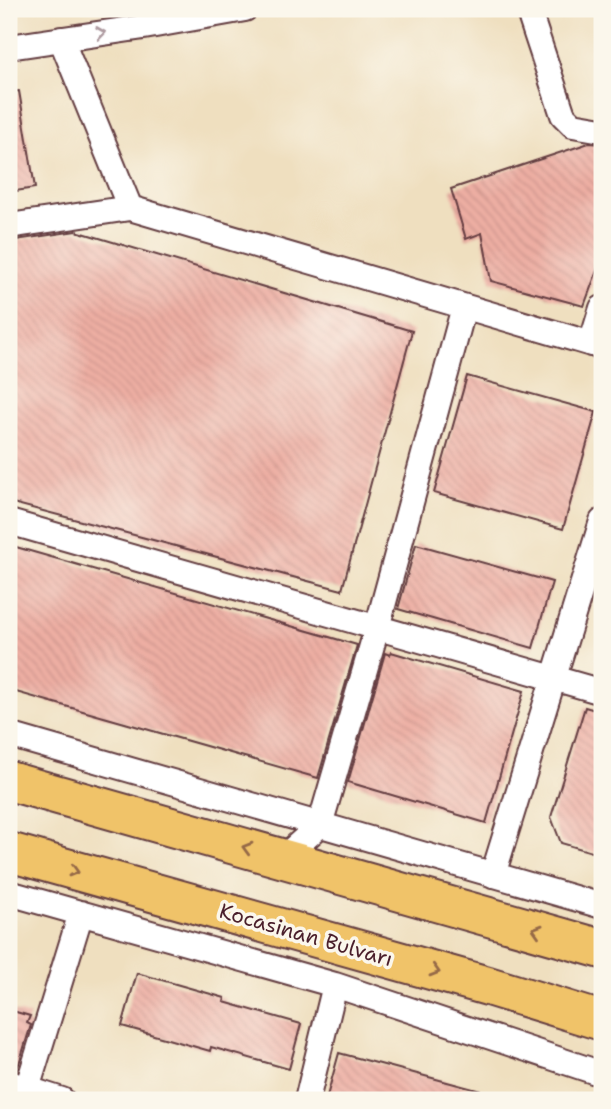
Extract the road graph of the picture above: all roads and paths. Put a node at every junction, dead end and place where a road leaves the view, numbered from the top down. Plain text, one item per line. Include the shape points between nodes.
1 (244, 9) edge
2 (528, 9) edge
3 (61, 39) junction
4 (9, 47) edge
5 (602, 130) edge
6 (130, 208) junction
7 (9, 226) edge
8 (464, 307) junction
9 (602, 308) edge
10 (597, 345) edge
11 (602, 521) edge
12 (9, 522) edge
13 (377, 628) junction
14 (555, 678) junction
15 (602, 692) edge
16 (9, 735) edge
17 (9, 781) edge
18 (320, 825) junction
19 (9, 852) edge
20 (282, 858) junction
21 (493, 875) junction
22 (9, 893) edge
23 (602, 906) edge
24 (81, 914) junction
25 (602, 949) edge
26 (335, 985) junction
27 (602, 1021) edge
28 (602, 1074) edge
29 (18, 1086) edge
30 (62, 1100) edge
31 (307, 1100) edge

3 -> 1 street
2 - 5 street via 563,115 581,128
3 - 4 street
3 - 6 street
6 - 7 street
6 - 8 street
8 - 10 street
8 - 13 street
9 - 10 street
11 - 14 street
12 - 13 street
13 - 14 street
13 - 18 street
14 - 15 street
14 - 21 street
16 - 18 street
20 -> 17 highway
18 - 20 street
18 - 21 street
19 -> 27 highway, Kocasinan Bulvarı
25 -> 20 highway
21 - 23 street
22 - 24 street
24 - 26 street
24 - 29 street
26 - 28 street
26 - 31 street
29 - 30 street

